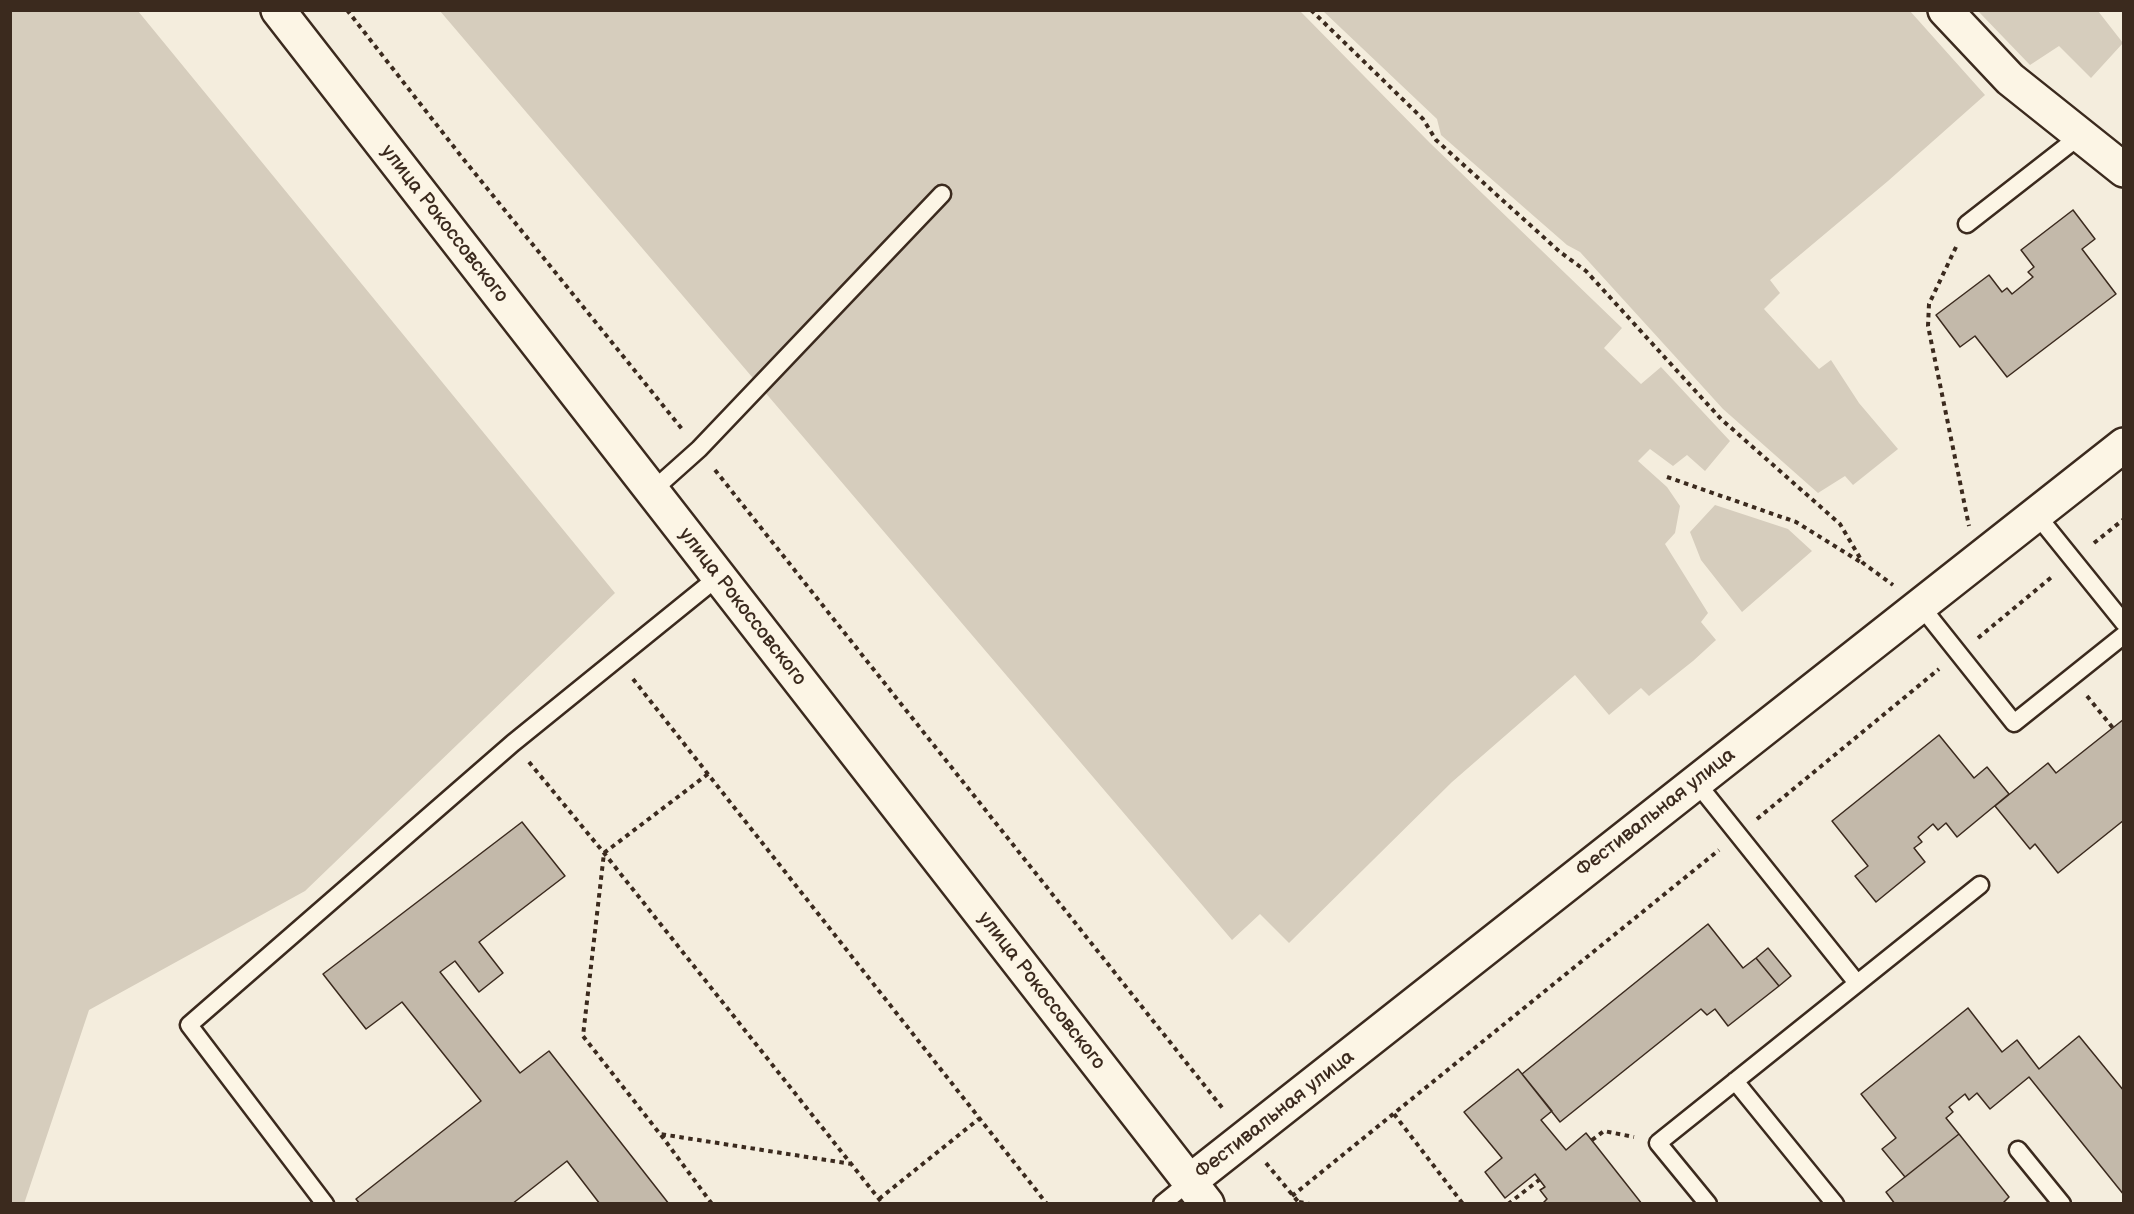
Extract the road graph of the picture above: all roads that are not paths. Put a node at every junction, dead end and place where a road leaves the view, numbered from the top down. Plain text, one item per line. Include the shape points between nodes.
1 (278, 10) edge
2 (1945, 10) edge
3 (2081, 135) junction
4 (2124, 170) edge
5 (942, 194) dead end
6 (1967, 224) road end
7 (2124, 445) edge
8 (652, 491) junction
9 (2036, 514) junction
10 (718, 577) junction
11 (1920, 605) junction
12 (2124, 623) edge
13 (2124, 635) edge
14 (1696, 782) junction
15 (1980, 885) dead end
16 (1857, 983) junction
17 (1735, 1081) junction
18 (2018, 1150) dead end
19 (1198, 1192) edge
20 (325, 1203) edge
21 (1162, 1203) edge
22 (1708, 1203) edge
23 (1836, 1203) edge
24 (2060, 1203) edge

1 - 8 street, улица Рокоссовского
2 - 3 street via 2010,79
3 - 4 street
3 - 6 lane
5 - 8 lane via 699,450
7 - 9 street, Фестивальная улица
8 - 10 street, улица Рокоссовского
9 - 11 street, Фестивальная улица
9 - 12 lane
10 - 19 street, улица Рокоссовского
10 - 20 lane via 513,743 189,1024
11 - 13 lane via 2014,723
11 - 14 street, Фестивальная улица
14 - 16 lane
14 - 19 street, Фестивальная улица via 1246,1138
15 - 16 lane
16 - 17 lane
17 - 22 lane via 1658,1143
17 - 23 lane
18 - 24 lane
19 - 21 lane

